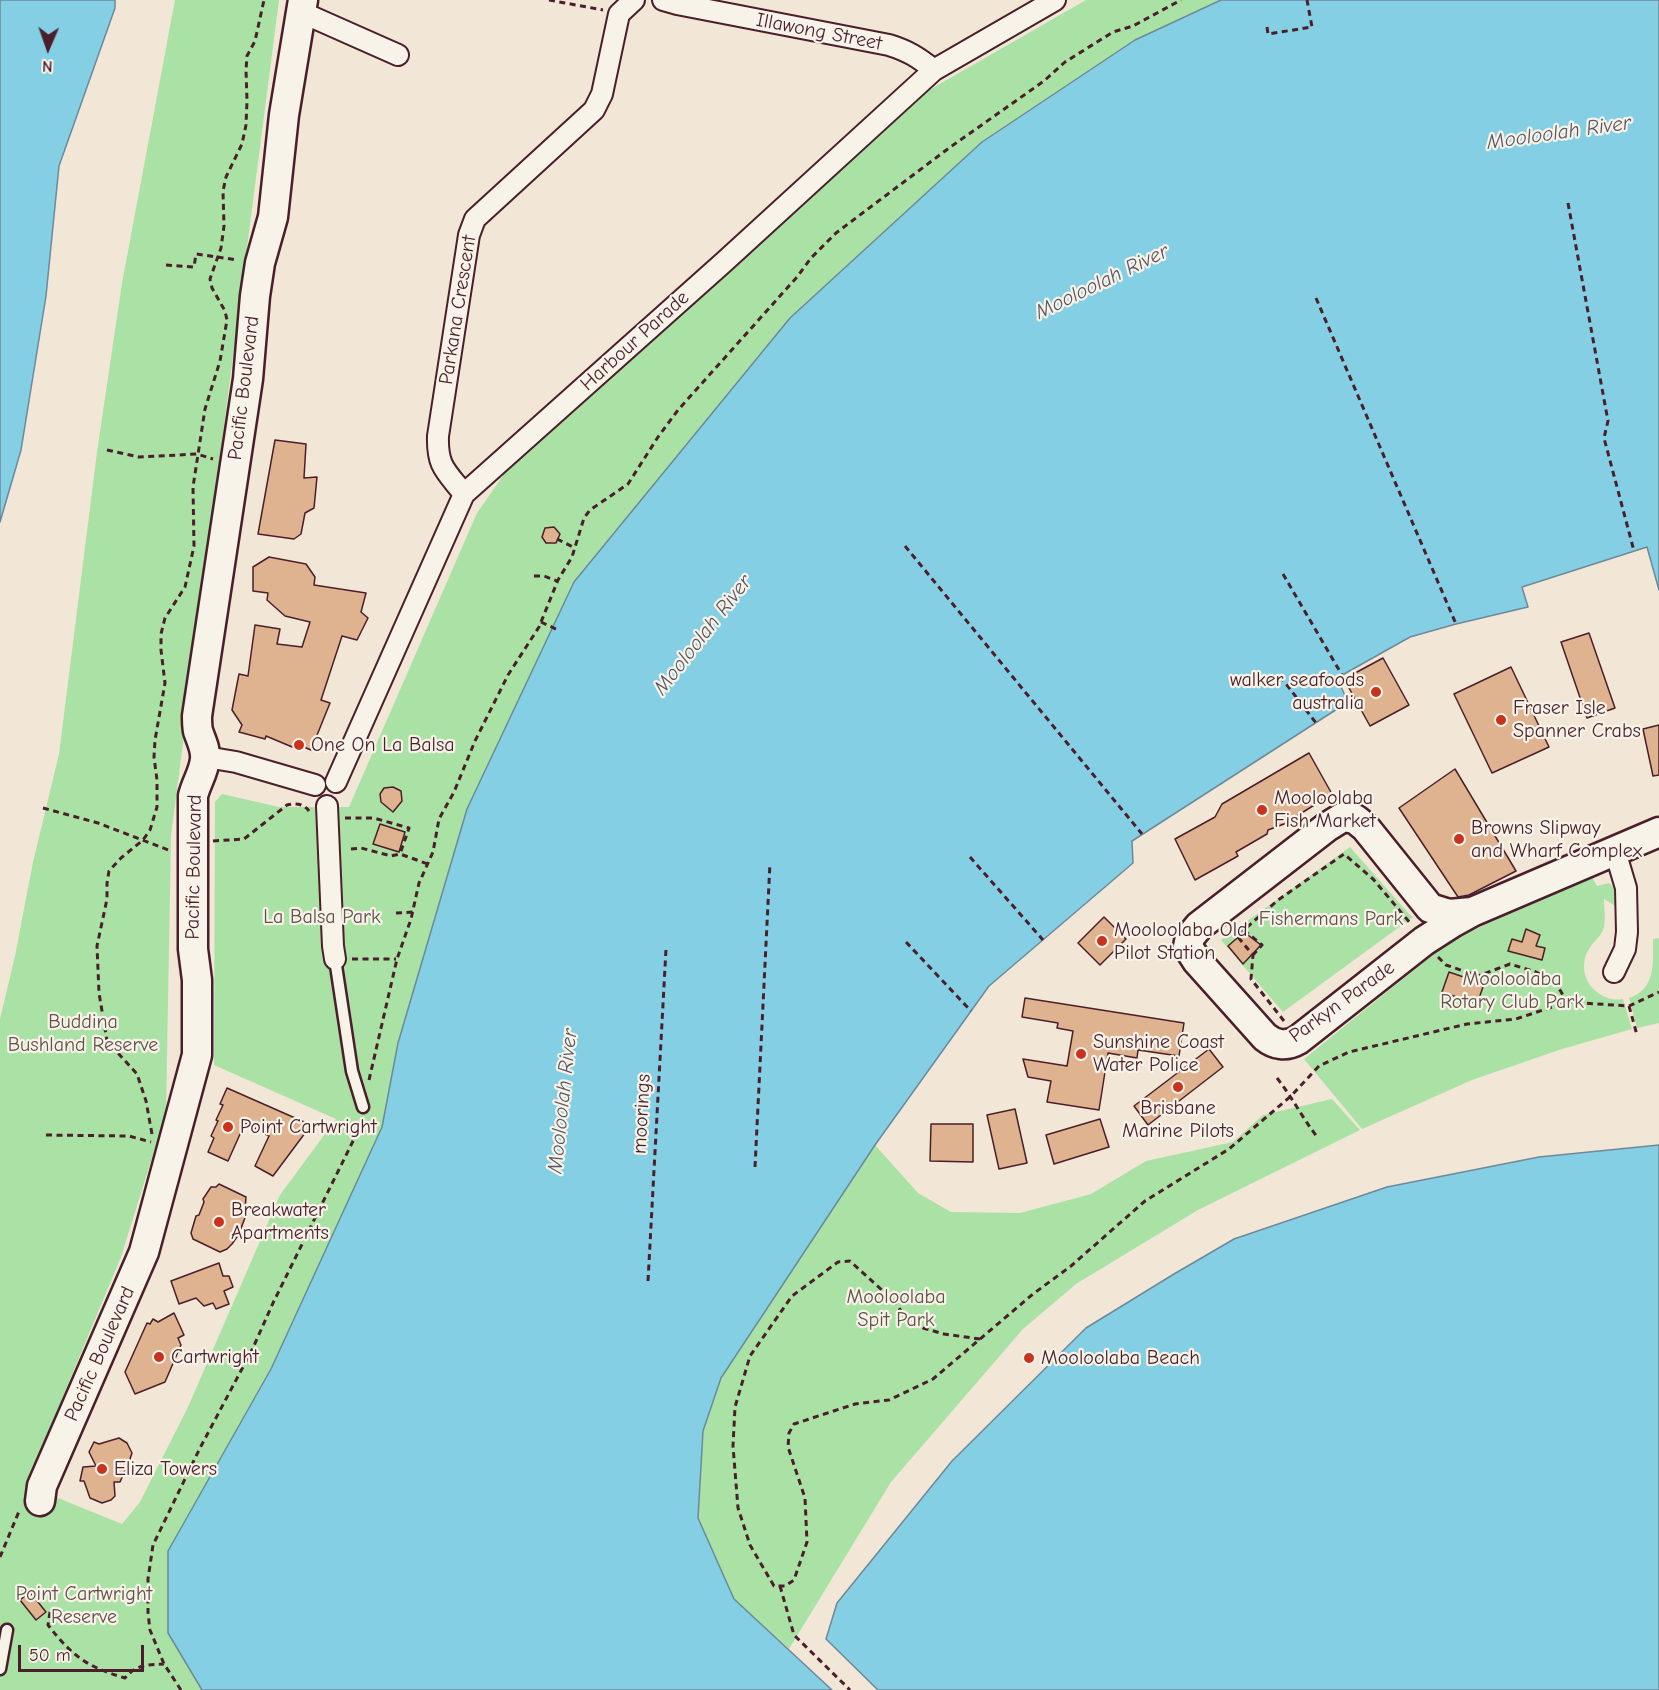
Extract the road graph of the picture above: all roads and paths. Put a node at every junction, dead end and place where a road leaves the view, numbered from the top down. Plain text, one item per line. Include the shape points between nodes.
1 (264, 0) edge
2 (549, 0) edge
3 (634, 0) edge
4 (663, 0) edge
5 (1055, 0) edge
6 (1181, 0) edge
7 (1307, 0) edge
8 (302, 6) edge
9 (619, 14) junction
10 (1267, 27) dead end
11 (398, 55) dead end
12 (934, 70) junction
13 (1568, 203) dead end
14 (218, 258) junction
15 (166, 265) dead end
16 (1316, 298) dead end
17 (107, 450) dead end
18 (198, 454) junction
19 (464, 494) junction
20 (558, 539) dead end
21 (905, 546) dead end
22 (575, 548) junction
23 (1634, 551) dead end
24 (1283, 574) dead end
25 (534, 576) dead end
26 (557, 581) junction
27 (540, 622) junction
28 (1455, 624) dead end
29 (558, 630) dead end
30 (1342, 675) dead end
31 (1280, 676) dead end
32 (1316, 723) dead end
33 (206, 757) junction
34 (336, 782) junction
35 (315, 785) junction
36 (327, 806) junction
37 (43, 808) dead end
38 (1659, 832) edge
39 (1142, 834) dead end
40 (143, 840) junction
41 (351, 849) dead end
42 (1615, 851) junction
43 (970, 857) dead end
44 (770, 863) dead end
45 (428, 864) junction
46 (1430, 908) junction
47 (413, 912) junction
48 (1472, 912) junction
49 (396, 913) dead end
50 (1244, 930) junction
51 (1043, 940) dead end
52 (1424, 941) junction
53 (906, 942) dead end
54 (666, 949) dead end
55 (1252, 955) junction
56 (335, 959) junction
57 (397, 959) junction
58 (1614, 972) dead end
59 (1659, 992) edge
60 (1567, 1002) junction
61 (1629, 1006) junction
62 (971, 1011) dead end
63 (1637, 1035) dead end
64 (1298, 1040) junction
65 (1277, 1078) dead end
66 (1291, 1096) junction
67 (363, 1107) junction
68 (46, 1135) dead end
69 (1318, 1138) dead end
70 (755, 1167) dead end
71 (648, 1281) dead end
72 (980, 1339) junction
73 (30, 1504) joint
74 (0, 1557) edge
75 (780, 1586) junction
76 (50, 1612) dead end
77 (7, 1630) dead end
78 (164, 1664) junction
79 (0, 1669) edge
80 (181, 1690) edge
81 (850, 1690) edge

1 - 14 path via 255,41 247,56 246,125 223,191 224,226
2 - 9 path
3 - 9 street
4 - 12 street, Illawong Street via 889,45 915,55
5 - 12 street, Harbour Parade
6 - 22 path via 1133,26 1113,32 1075,56 836,233 678,410 628,484 590,510
7 - 10 path via 1312,27 1268,34
8 - 11 street
8 - 33 street, Pacific Boulevard via 273,217 255,296 248,379 197,716
9 - 19 street, Parkana Crescent via 602,94 594,110 475,219 469,235 437,452 442,466
12 - 19 street, Harbour Parade
13 - 23 path via 1608,421 1604,438
14 - 15 path via 196,254 194,267
14 - 18 path via 210,279 225,311 226,329 205,409
16 - 28 path
17 - 18 path via 139,457
18 - 40 path via 193,487 194,526 185,587 165,618 161,634 165,683 155,740 157,807
19 - 34 street, Harbour Parade
20 - 22 path
21 - 39 path
22 - 26 path
24 - 30 path
25 - 26 path
26 - 27 path
27 - 29 path
27 - 45 path via 475,741 439,819
31 - 32 path
33 - 35 street
33 - 73 street, Pacific Boulevard via 193,796 197,1055 144,1252 42,1486
34 - 35 street via 325,779
34 - 36 street via 340,798
35 - 36 street via 316,800
36 - 56 street
37 - 40 path
38 - 42 street, Parkyn Parade
40 - 68 path via 110,871 96,962 107,1041 137,1074 146,1101 151,1142 129,1136
41 - 45 path via 400,854
42 - 48 street, Parkyn Parade
42 - 58 street via 1626,888 1627,932
43 - 51 path
44 - 70 path
45 - 47 path
46 - 48 street, Parkyn Parade via 1449,914
46 - 52 street via 1432,922
46 - 64 street, Parkyn Parade via 1365,827 1345,817 1335,820 1194,931 1189,942 1191,952 1264,1037 1278,1044
47 - 49 path
47 - 57 path
48 - 52 street, Parkyn Parade
50 - 52 path via 1278,900 1344,854 1373,879
50 - 55 path via 1237,936
50 - 55 path via 1262,945
52 - 60 path via 1446,966 1478,976 1510,964 1536,972 1557,985
52 - 64 street, Parkyn Parade
53 - 62 path
54 - 71 path, moorings
55 - 64 path via 1251,979
56 - 57 path
56 - 67 lane via 352,1071
57 - 67 path
59 - 61 path
60 - 61 path
60 - 66 path via 1516,1019 1467,1024 1349,1052 1319,1066
61 - 63 path
65 - 66 path
66 - 69 path
66 - 72 path via 1229,1149 1145,1201
67 - 78 path via 358,1131 153,1545 148,1613 150,1630
72 - 75 path via 933,1379 889,1400 855,1404 794,1424 788,1447 805,1498 807,1542 794,1580
72 - 75 path via 923,1328 905,1317 895,1302 850,1261 838,1262 792,1296 750,1356 735,1407 733,1446 738,1508 750,1545 774,1586
73 - 74 path
75 - 81 path via 794,1635
76 - 78 path via 48,1625 61,1643 75,1657 103,1672 125,1678 145,1665
77 - 79 lane
78 - 80 path

